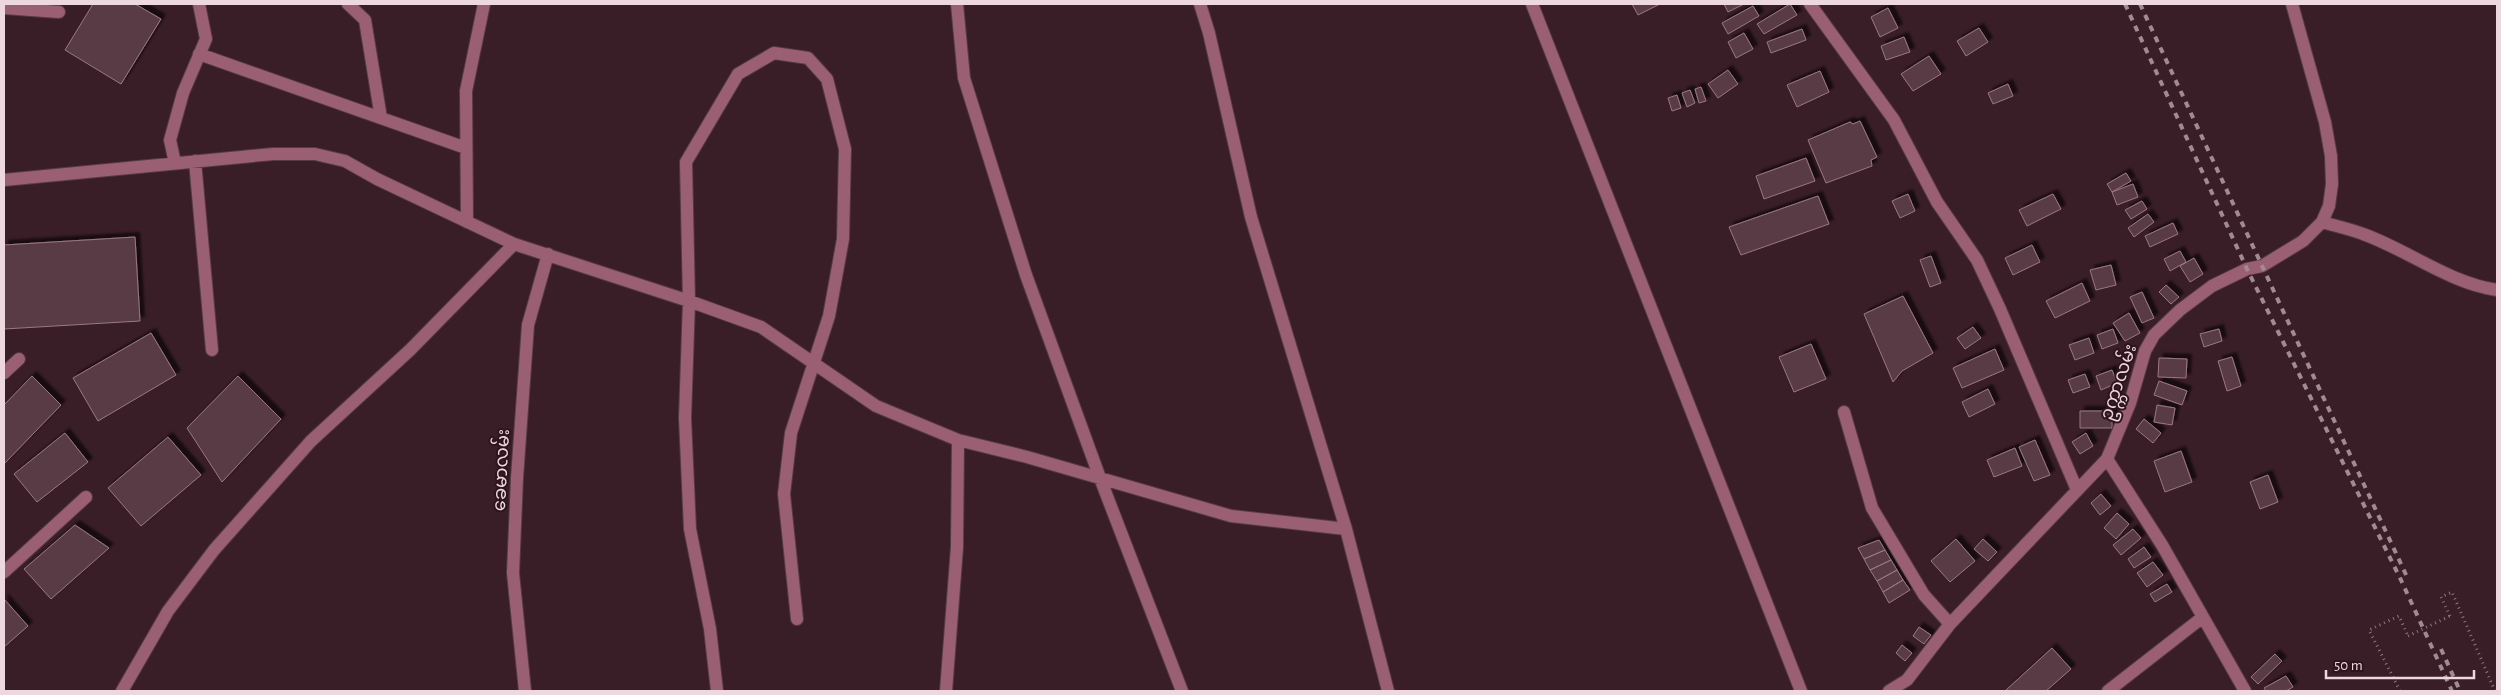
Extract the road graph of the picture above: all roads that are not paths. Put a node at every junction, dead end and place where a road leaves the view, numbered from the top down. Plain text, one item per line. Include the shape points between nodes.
1 (199, 4) edge
2 (348, 4) edge
3 (484, 4) edge
4 (957, 4) edge
5 (1200, 4) edge
6 (1532, 4) edge
7 (1810, 4) edge
8 (2292, 4) edge
9 (4, 8) edge
10 (59, 12) dead end
11 (199, 54) junction
12 (381, 118) junction
13 (466, 148) junction
14 (194, 161) junction
15 (175, 163) junction
16 (4, 180) edge
17 (467, 222) junction
18 (2322, 222) junction
19 (514, 244) junction
20 (548, 254) junction
21 (2497, 290) edge
22 (689, 300) junction
23 (212, 350) dead end
24 (19, 359) dead end
25 (814, 362) junction
26 (4, 373) edge
27 (1844, 412) dead end
28 (958, 440) junction
29 (2107, 459) junction
30 (1100, 478) junction
31 (2077, 490) junction
32 (86, 498) dead end
33 (1346, 529) junction
34 (4, 572) edge
35 (2203, 617) junction
36 (797, 619) dead end
37 (1950, 624) junction
38 (122, 691) edge
39 (525, 691) edge
40 (717, 691) edge
41 (946, 691) edge
42 (1182, 691) edge
43 (1388, 691) edge
44 (1800, 691) edge
45 (1889, 691) edge
46 (2108, 691) edge
47 (2245, 691) edge

1 - 11 street via 206,39
2 - 12 street via 365,20
3 - 13 street via 466,91
4 - 30 street via 964,78 1026,275
5 - 33 street via 1251,216
6 - 44 street
7 - 31 street via 1894,120 1936,202 1976,260
8 - 18 street, ဥက္ကာလမ်း via 2325,122 2331,156 2329,206
9 - 10 street
11 - 12 street
11 - 15 street via 183,93 170,140
12 - 13 street
13 - 17 street
14 - 15 street
14 - 17 street via 315,154 345,162
14 - 23 street
15 - 16 street
17 - 19 street
18 - 21 street via 2363,234 2430,266 2481,287
18 - 29 street, ဥက္ကာလမ်း via 2303,241 2262,266 2212,286 2154,335 2145,351 2130,403
19 - 20 street
19 - 38 street via 410,350 311,441 214,550 168,611
20 - 22 street
20 - 39 street, ခေမာလမ်း via 528,325 517,478 513,573
22 - 25 street via 761,327
22 - 25 street via 686,162 738,74 774,53 808,58 827,78 845,149 843,239 829,316
22 - 40 street via 685,418 690,529 710,628
24 - 26 street
25 - 28 street via 876,406
25 - 36 street via 791,433 784,494
27 - 37 street via 1872,508 1924,595
28 - 30 street
28 - 41 street via 958,547
29 - 31 street, ဥက္ကာလမ်း
29 - 35 street
30 - 33 street via 1231,516
30 - 42 street
31 - 37 street, ဥက္ကာလမ်း
32 - 34 street
33 - 43 street
35 - 46 street
35 - 47 street
37 - 45 street, ဥက္ကာလမ်း via 1907,680

